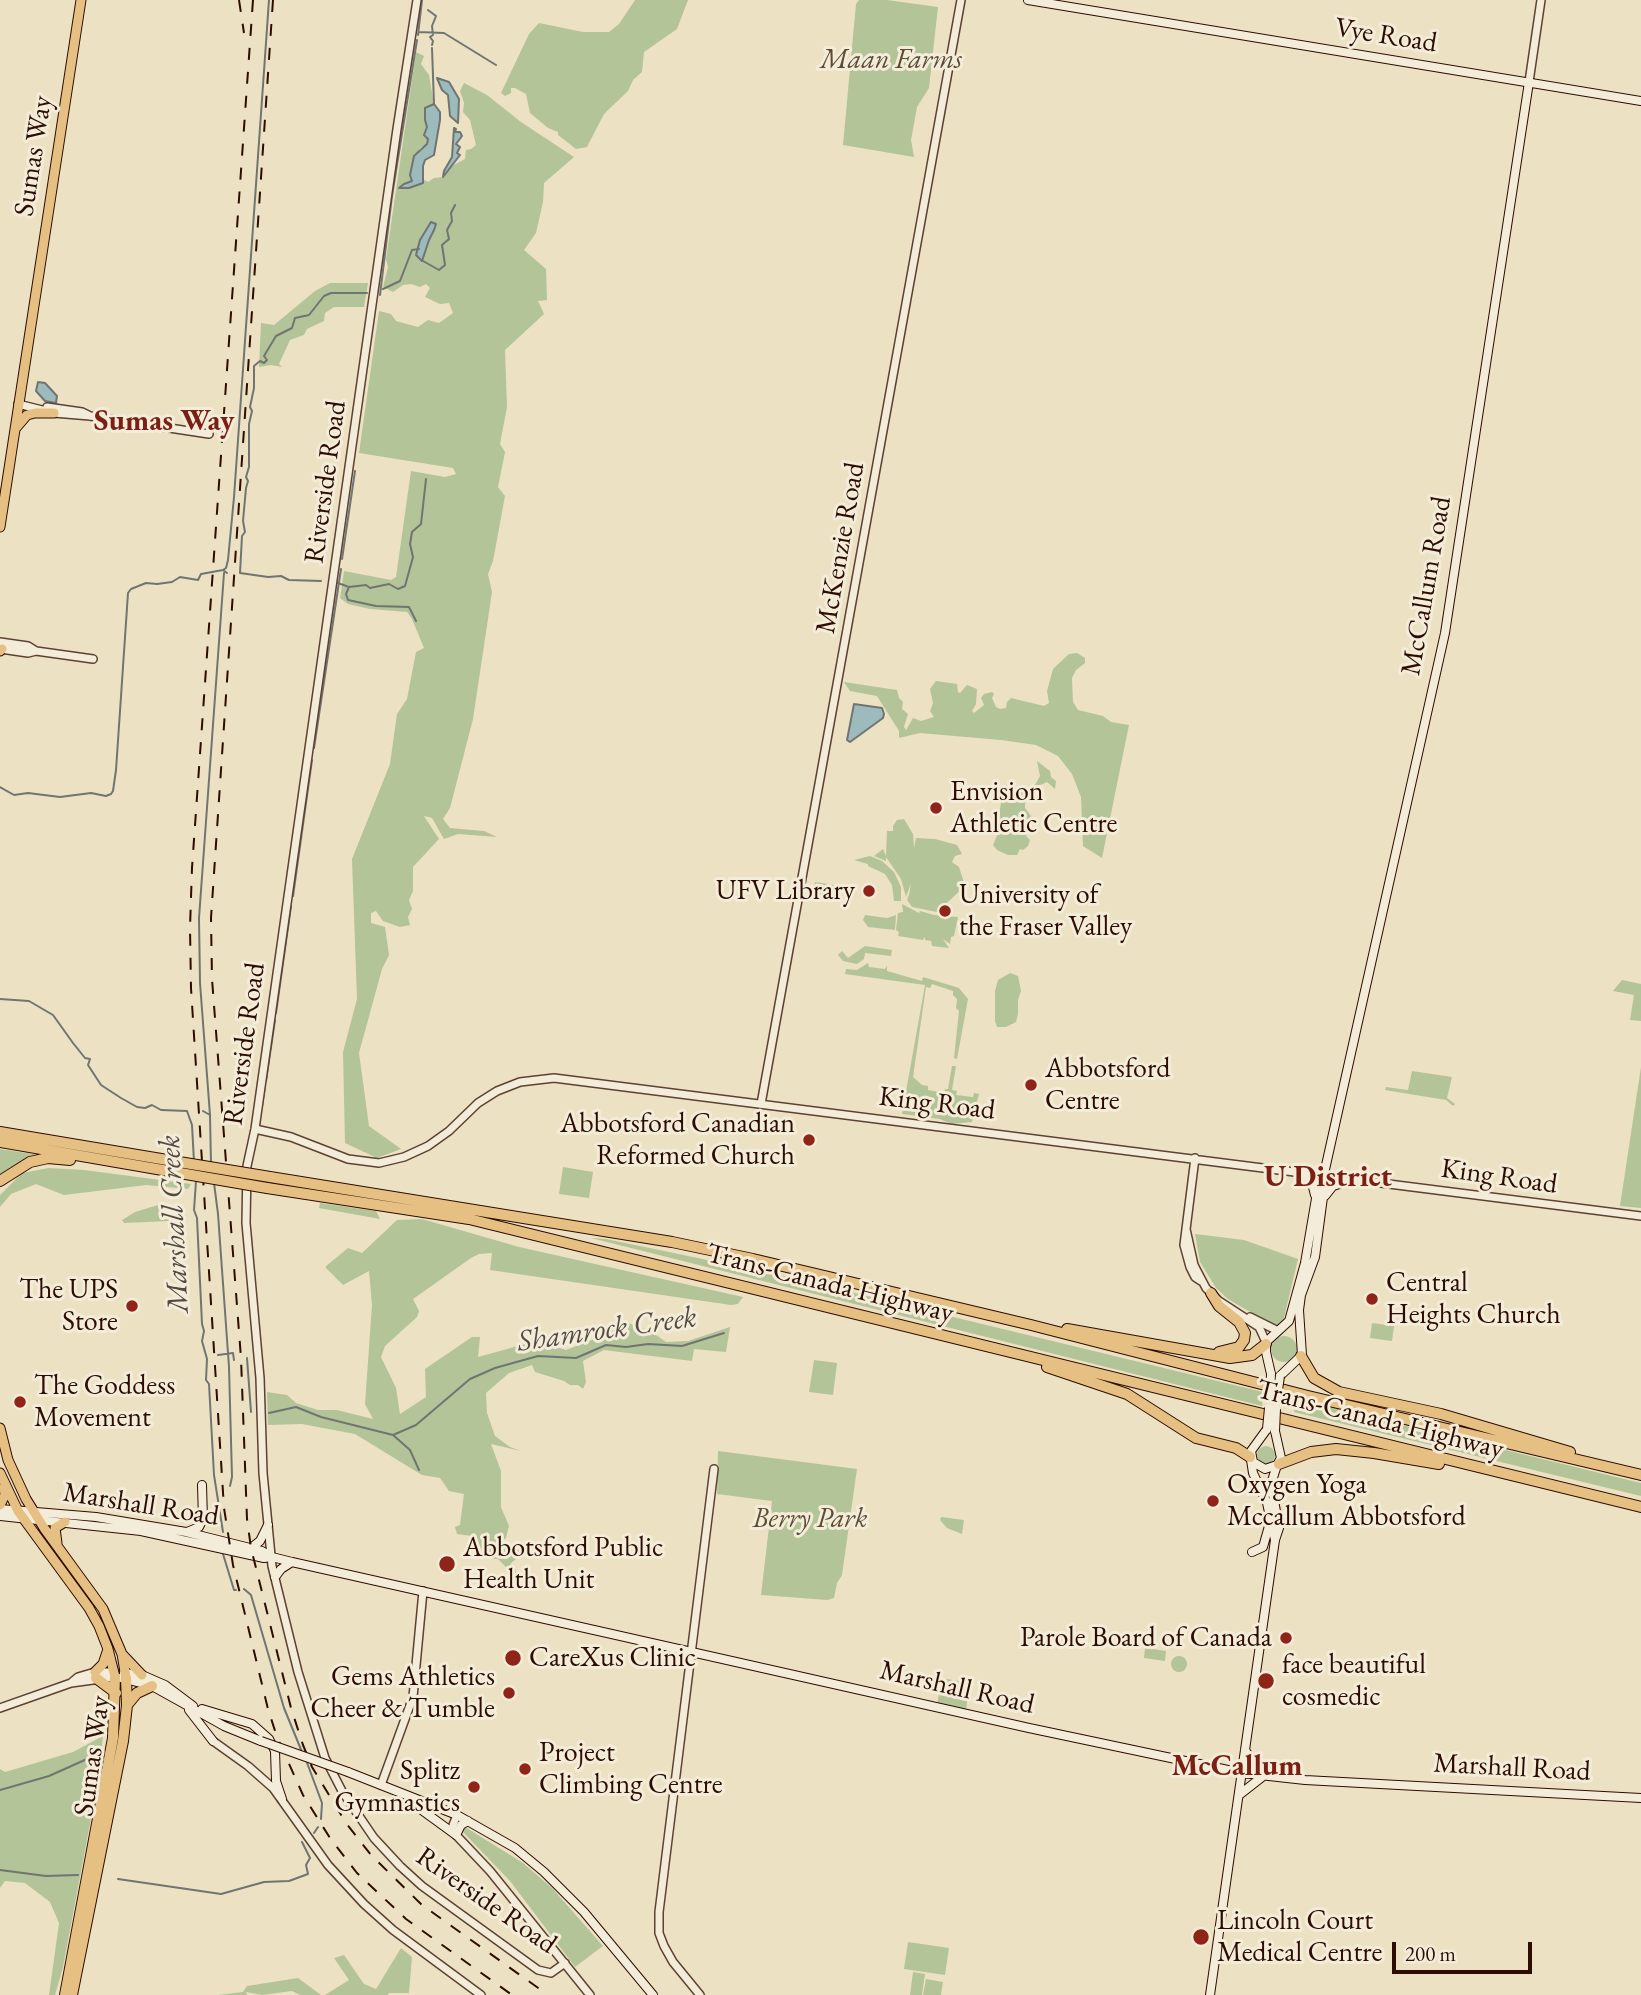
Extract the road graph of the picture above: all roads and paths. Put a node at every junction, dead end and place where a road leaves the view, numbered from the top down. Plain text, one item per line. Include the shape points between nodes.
1 (81, 0) edge
2 (417, 0) edge
3 (961, 0) edge
4 (1028, 0) edge
5 (1541, 0) edge
6 (1529, 82) junction
7 (1641, 100) edge
8 (18, 404) junction
9 (54, 413) junction
10 (90, 416) junction
11 (14, 430) junction
12 (209, 434) dead end
13 (0, 527) edge
14 (1, 648) edge
15 (93, 659) dead end
16 (761, 1104) junction
17 (255, 1129) junction
18 (0, 1132) edge
19 (0, 1142) edge
20 (1195, 1158) junction
21 (177, 1169) junction
22 (1298, 1171) junction
23 (1324, 1174) junction
24 (1356, 1179) junction
25 (0, 1181) edge
26 (1319, 1198) junction
27 (1641, 1216) edge
28 (1210, 1293) junction
29 (1235, 1311) junction
30 (1031, 1325) junction
31 (1279, 1330) junction
32 (960, 1339) junction
33 (1301, 1339) junction
34 (1266, 1343) junction
35 (1164, 1348) junction
36 (1267, 1355) junction
37 (1301, 1356) junction
38 (1291, 1366) junction
39 (1276, 1375) junction
40 (0, 1428) edge
41 (1271, 1430) junction
42 (1254, 1444) junction
43 (1280, 1449) junction
44 (1251, 1458) junction
45 (1278, 1464) junction
46 (715, 1469) dead end
47 (1641, 1474) edge
48 (1515, 1477) junction
49 (2, 1478) edge
50 (202, 1485) dead end
51 (0, 1507) edge
52 (1641, 1507) edge
53 (20, 1515) junction
54 (0, 1516) edge
55 (37, 1516) junction
56 (65, 1522) junction
57 (1270, 1523) junction
58 (268, 1525) junction
59 (186, 1532) junction
60 (1275, 1540) junction
61 (58, 1548) junction
62 (251, 1548) junction
63 (1252, 1552) dead end
64 (272, 1557) junction
65 (292, 1562) junction
66 (275, 1577) junction
67 (423, 1591) junction
68 (108, 1649) junction
69 (692, 1650) junction
70 (122, 1654) junction
71 (95, 1675) junction
72 (120, 1675) junction
73 (142, 1675) junction
74 (152, 1686) junction
75 (116, 1693) junction
76 (186, 1703) junction
77 (127, 1705) junction
78 (0, 1708) edge
79 (213, 1741) joint
80 (1245, 1750) junction
81 (276, 1773) junction
82 (1242, 1773) junction
83 (1262, 1777) junction
84 (267, 1782) junction
85 (380, 1785) junction
86 (1238, 1795) junction
87 (1641, 1798) edge
88 (113, 1799) junction
89 (282, 1799) junction
90 (457, 1815) junction
91 (468, 1821) junction
92 (456, 1835) junction
93 (102, 1850) junction
94 (565, 1963) junction
95 (63, 1995) edge
96 (72, 1995) edge
97 (79, 1995) edge
98 (481, 1995) edge
99 (590, 1995) edge
100 (653, 1995) edge
101 (700, 1995) edge
102 (1210, 1995) edge

1 - 8 highway, Sumas Way
2 - 17 street, Riverside Road
3 - 16 street, McKenzie Road
4 - 6 main road, Vye Road
5 - 6 street, McCallum Road
6 - 7 main road, Vye Road
6 - 23 main road, McCallum Road via 1445,633
8 - 9 street
8 - 10 street
8 - 11 highway, Sumas Way
9 - 10 street
9 - 11 highway via 27,415
10 - 12 street
11 - 13 highway, Sumas Way
14 - 15 street
16 - 17 street, King Road via 569,1079 531,1080 488,1097 428,1146 379,1163 348,1159
16 - 20 street, King Road
17 - 58 street, Riverside Road via 247,1166 246,1223
18 - 21 highway, Trans-Canada Highway
19 - 21 highway, Trans-Canada Highway
20 - 22 street, King Road
20 - 28 street via 1184,1245 1195,1277
21 - 25 highway via 48,1158 20,1167
21 - 30 highway, Trans-Canada Highway, bridge via 270,1177 672,1242
21 - 32 highway, Trans-Canada Highway, bridge via 267,1188 469,1219
22 - 23 street, King Road
22 - 26 main road via 1312,1183
23 - 24 street, King Road
23 - 26 main road, McCallum Road
24 - 26 main road via 1333,1186
24 - 27 street, King Road
26 - 31 main road, McCallum Road via 1291,1315
26 - 33 main road, McCallum Road via 1315,1257 1300,1303
28 - 29 street
28 - 35 highway via 1243,1327 1242,1344 1222,1352
29 - 31 street
29 - 34 street via 1259,1327
30 - 35 highway
30 - 47 highway, Trans-Canada Highway
31 - 33 main road
31 - 34 main road
32 - 44 highway via 1121,1391 1196,1438 1236,1448
32 - 48 highway, Trans-Canada Highway
33 - 37 main road
34 - 35 highway via 1252,1355 1236,1358
34 - 36 main road
36 - 38 main road via 1279,1367
36 - 39 main road
37 - 38 main road
37 - 47 highway via 1314,1378 1334,1391 1454,1418
38 - 39 main road
39 - 41 main road, bridge
40 - 55 highway, Sumas Way via 8,1460
41 - 42 main road
41 - 43 main road
42 - 43 main road via 1269,1441
42 - 44 main road
43 - 45 main road
44 - 45 main road via 1265,1469
44 - 57 main road
45 - 48 highway via 1311,1452 1343,1450
45 - 60 main road via 1271,1484 1279,1522
46 - 69 street
48 - 52 highway, Trans-Canada Highway
49 - 51 highway via 5,1495
49 - 53 highway, Sumas Way
50 - 59 main road via 203,1519 199,1527
51 - 53 main road, Marshall Road
53 - 54 main road, Marshall Road
53 - 55 main road, Marshall Road
53 - 68 highway, Sumas Way via 89,1608
55 - 56 main road, Marshall Road
55 - 59 main road, Marshall Road via 96,1517
55 - 61 highway, Sumas Way
56 - 61 highway via 55,1528
56 - 64 main road, Marshall Road via 141,1531
57 - 60 main road
57 - 63 main road via 1264,1547
58 - 62 main road
58 - 64 street, Riverside Road
59 - 62 main road, Marshall Road
60 - 80 main road
61 - 70 highway, Sumas Way via 103,1609
62 - 64 main road, Marshall Road
64 - 65 main road, Marshall Road
64 - 66 street, Riverside Road
65 - 66 main road
65 - 67 main road, Marshall Road
66 - 94 street, Riverside Road via 325,1758 374,1838 422,1886 538,1970 551,1973
67 - 69 main road, Marshall Road
67 - 85 street via 413,1697
68 - 71 highway
68 - 72 highway, Sumas Way
69 - 82 main road, Marshall Road
69 - 101 street via 659,1933 669,1956
70 - 72 highway, Sumas Way
70 - 73 highway
71 - 72 street
71 - 75 highway
71 - 78 street
72 - 73 main road
72 - 74 main road
72 - 75 highway, Sumas Way
72 - 77 highway, Sumas Way
72 - 88 highway
73 - 76 main road via 165,1685
74 - 76 main road
74 - 77 highway
75 - 95 highway, Sumas Way via 107,1774
76 - 79 main road
76 - 81 main road via 260,1729 275,1751
76 - 85 main road, bridge via 224,1726
77 - 88 highway, Sumas Way
79 - 84 street
80 - 82 main road
80 - 83 main road
81 - 84 main road
81 - 89 main road
82 - 83 main road, Marshall Road
82 - 86 main road
83 - 86 main road
83 - 87 main road, Marshall Road
84 - 89 street
85 - 90 main road
85 - 92 main road
86 - 102 main road
88 - 93 highway, Sumas Way
89 - 98 street via 328,1865 364,1904
90 - 91 main road
90 - 92 street
91 - 92 main road
91 - 100 main road via 515,1848 544,1872
92 - 94 street
93 - 96 highway, Sumas Way
93 - 97 highway
94 - 99 street

